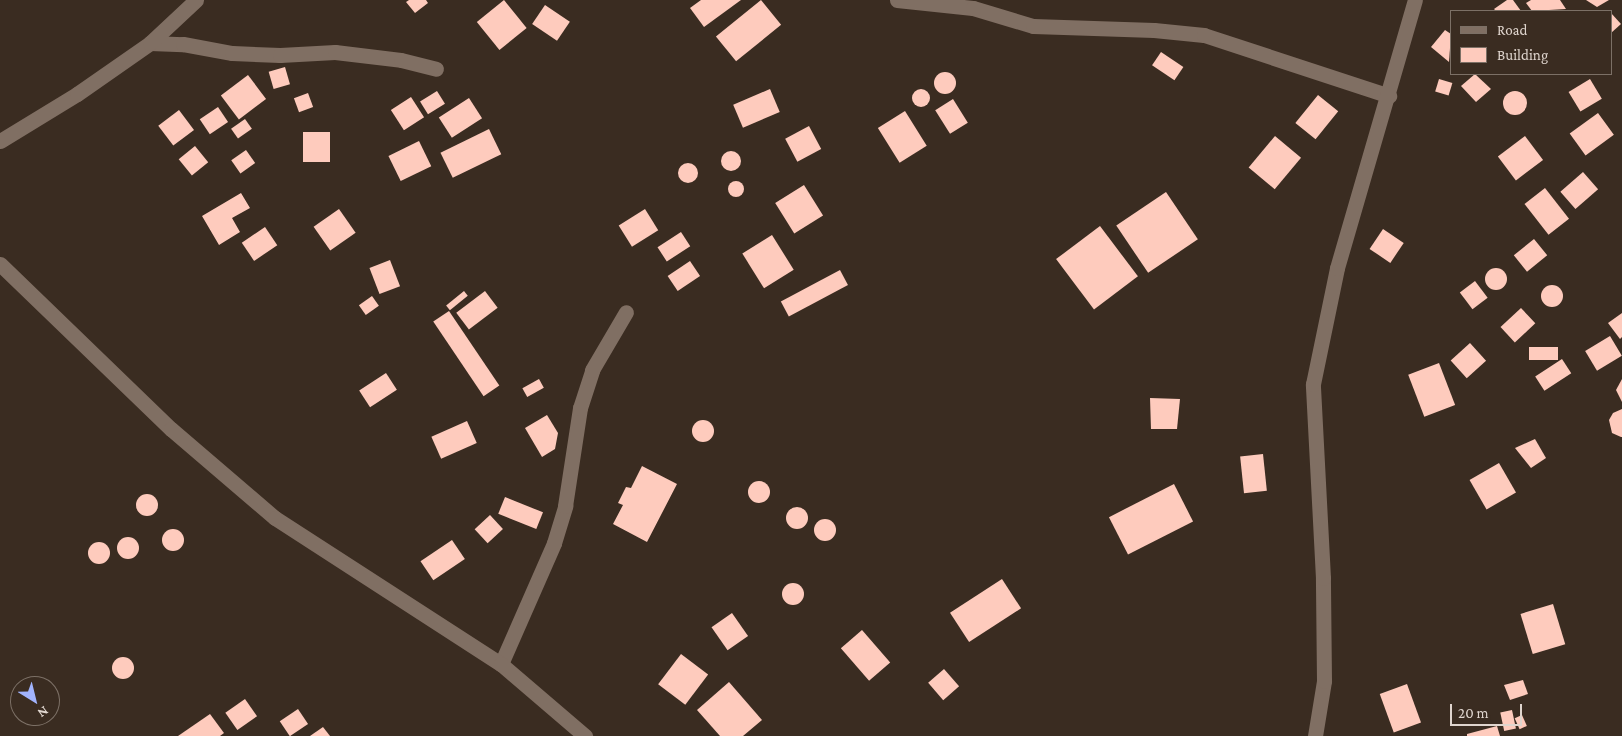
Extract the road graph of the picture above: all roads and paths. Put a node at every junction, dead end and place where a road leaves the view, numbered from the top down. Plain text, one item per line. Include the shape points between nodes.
1 (196, 0) edge
2 (897, 0) edge
3 (1415, 0) edge
4 (150, 43) junction
5 (436, 69) dead end
6 (1389, 96) junction
7 (0, 140) edge
8 (0, 264) edge
9 (626, 312) dead end
10 (501, 664) junction
11 (583, 735) edge
12 (1315, 736) edge

1 - 4 street
2 - 6 street via 973,8 1033,26 1204,35
3 - 6 street
4 - 5 street via 183,44 232,53 335,52 401,60
4 - 7 street
6 - 12 street via 1337,268 1313,384 1323,578 1324,682
8 - 10 street via 171,429 275,518
9 - 10 street via 592,370 580,408 565,506 554,543
10 - 11 street

